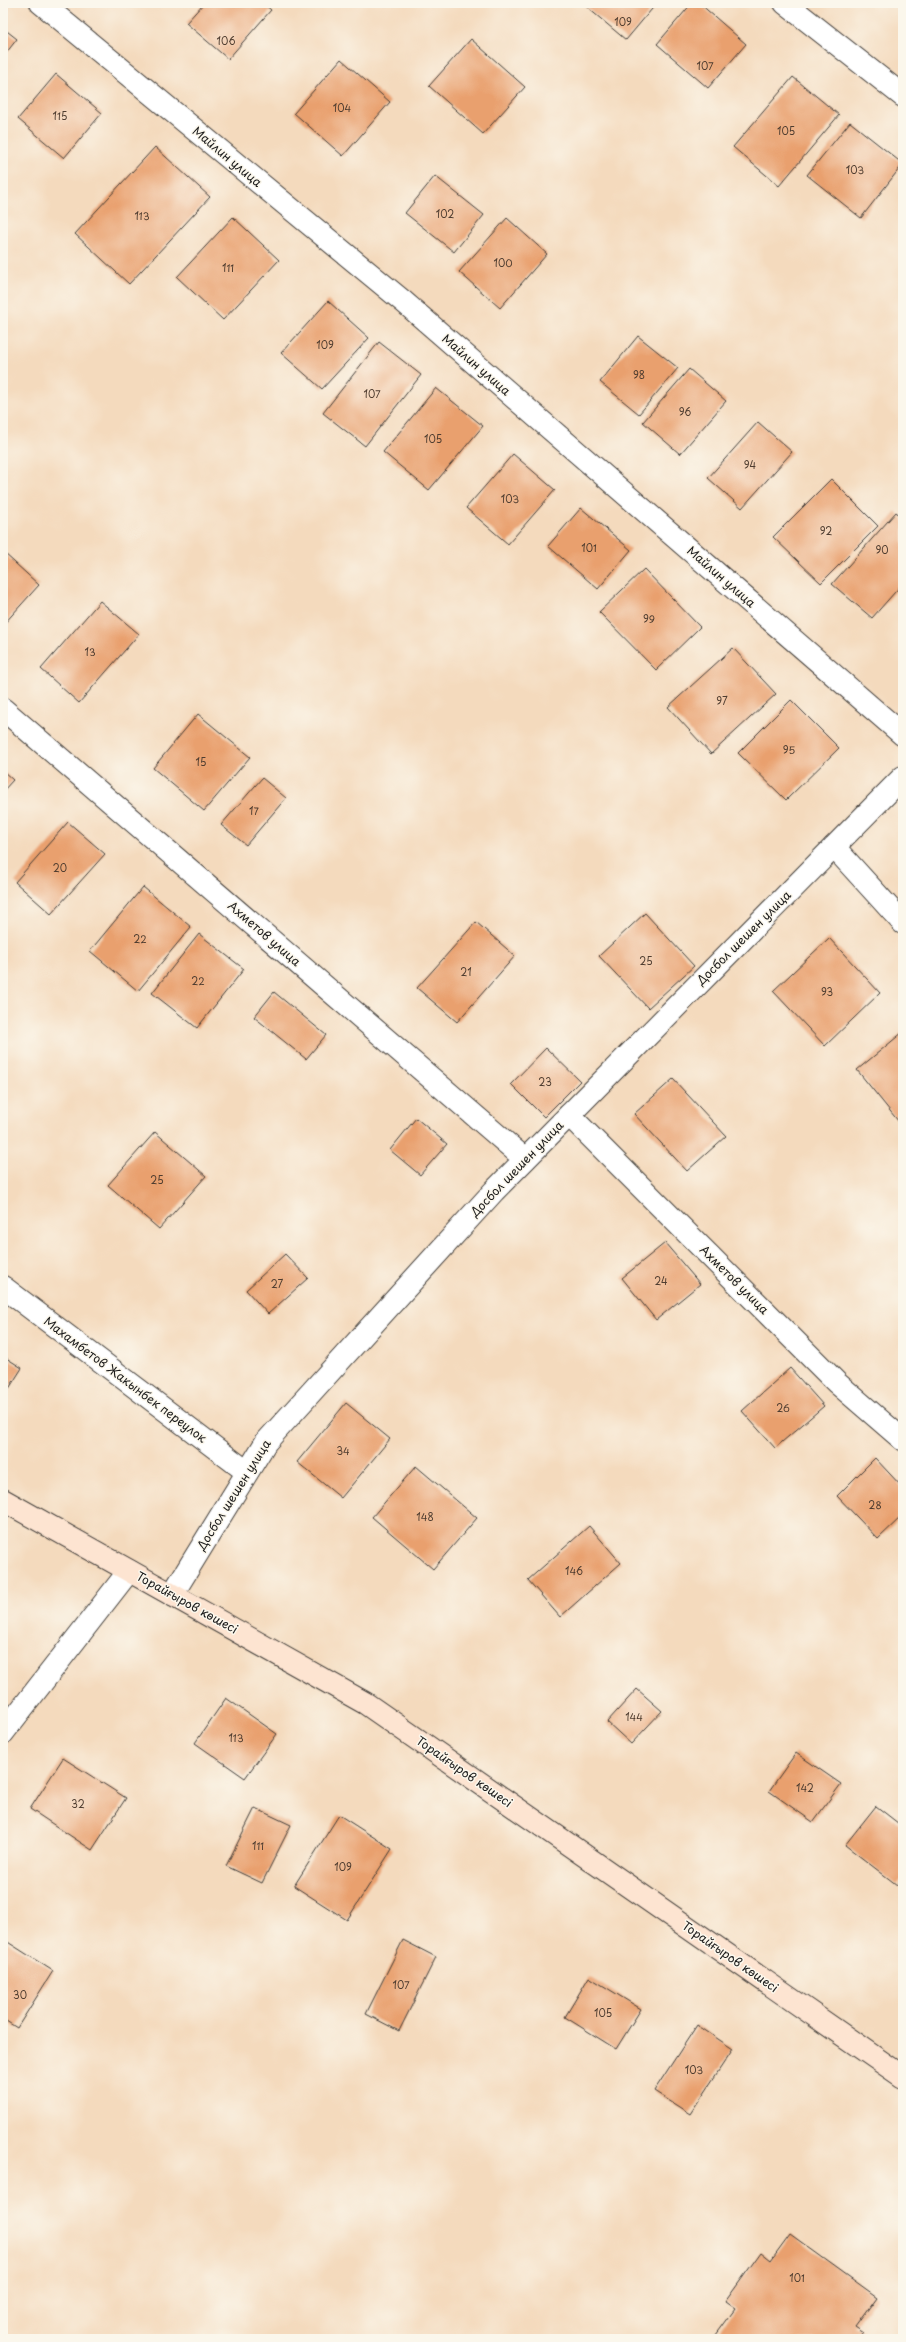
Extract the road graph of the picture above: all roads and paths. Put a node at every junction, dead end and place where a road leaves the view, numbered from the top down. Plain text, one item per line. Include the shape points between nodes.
1 (41, 3) edge
2 (785, 3) edge
3 (903, 96) edge
4 (3, 709) edge
5 (903, 735) edge
6 (903, 777) edge
7 (834, 847) junction
8 (903, 923) edge
9 (569, 1115) junction
10 (525, 1159) junction
11 (3, 1287) edge
12 (903, 1440) edge
13 (248, 1472) junction
14 (3, 1500) edge
15 (129, 1571) junction
16 (172, 1594) junction
17 (3, 1732) edge
18 (903, 2077) edge

1 - 5 street, Майлин улица via 404,302
2 - 3 street
4 - 10 street, Ахметов улица
6 - 7 street, Досбол шешен улица
7 - 8 street
7 - 9 street, Досбол шешен улица
9 - 10 street, Досбол шешен улица
9 - 12 street, Ахметов улица via 836,1383
10 - 13 street, Досбол шешен улица via 266,1442
11 - 13 street, Махамбетов Жакынбек переулок
13 - 16 street, Досбол шешен улица
14 - 15 street, Торайғыров көшесі
15 - 16 street, Торайғыров көшесі
15 - 17 street
16 - 18 street, Торайғыров көшесі via 365,1703

